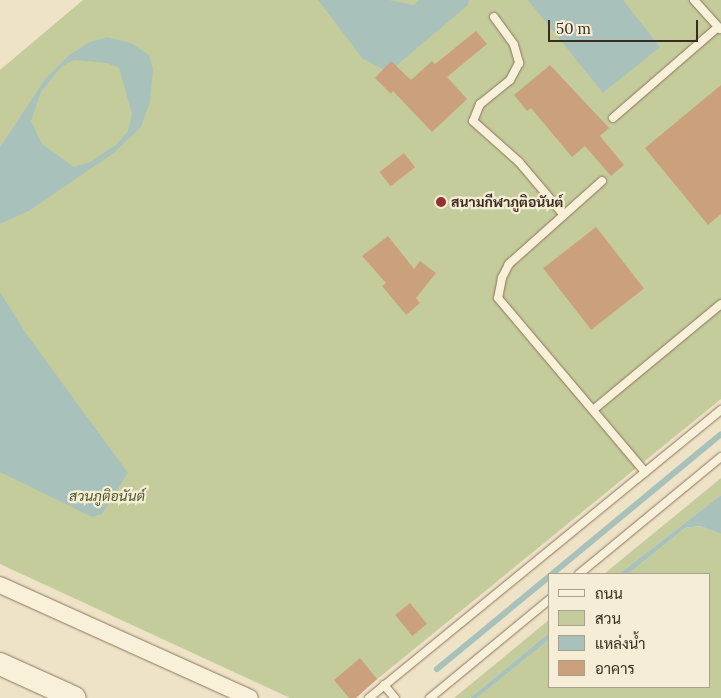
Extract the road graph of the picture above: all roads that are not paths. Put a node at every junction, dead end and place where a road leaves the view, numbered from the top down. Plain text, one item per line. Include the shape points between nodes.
1 (694, 0) edge
2 (494, 17) dead end
3 (719, 29) edge
4 (613, 118) dead end
5 (602, 181) dead end
6 (563, 214) junction
7 (721, 304) edge
8 (593, 410) junction
9 (721, 410) edge
10 (721, 457) edge
11 (645, 472) junction
12 (581, 573) edge
13 (0, 585) edge
14 (548, 601) edge
15 (0, 664) edge
16 (384, 685) junction
17 (76, 698) edge
18 (250, 698) edge
19 (369, 698) edge
20 (396, 698) edge
21 (430, 698) edge

1 - 3 lane
2 - 6 lane via 514,46 519,64 510,80 480,104 473,121 518,162
3 - 4 lane
5 - 6 lane
6 - 8 lane via 510,264 502,278 498,298
7 - 8 lane
8 - 11 lane
9 - 11 lane
10 - 12 lane
11 - 16 lane
13 - 18 street
14 - 21 lane
15 - 17 main road
16 - 19 lane
16 - 20 lane

